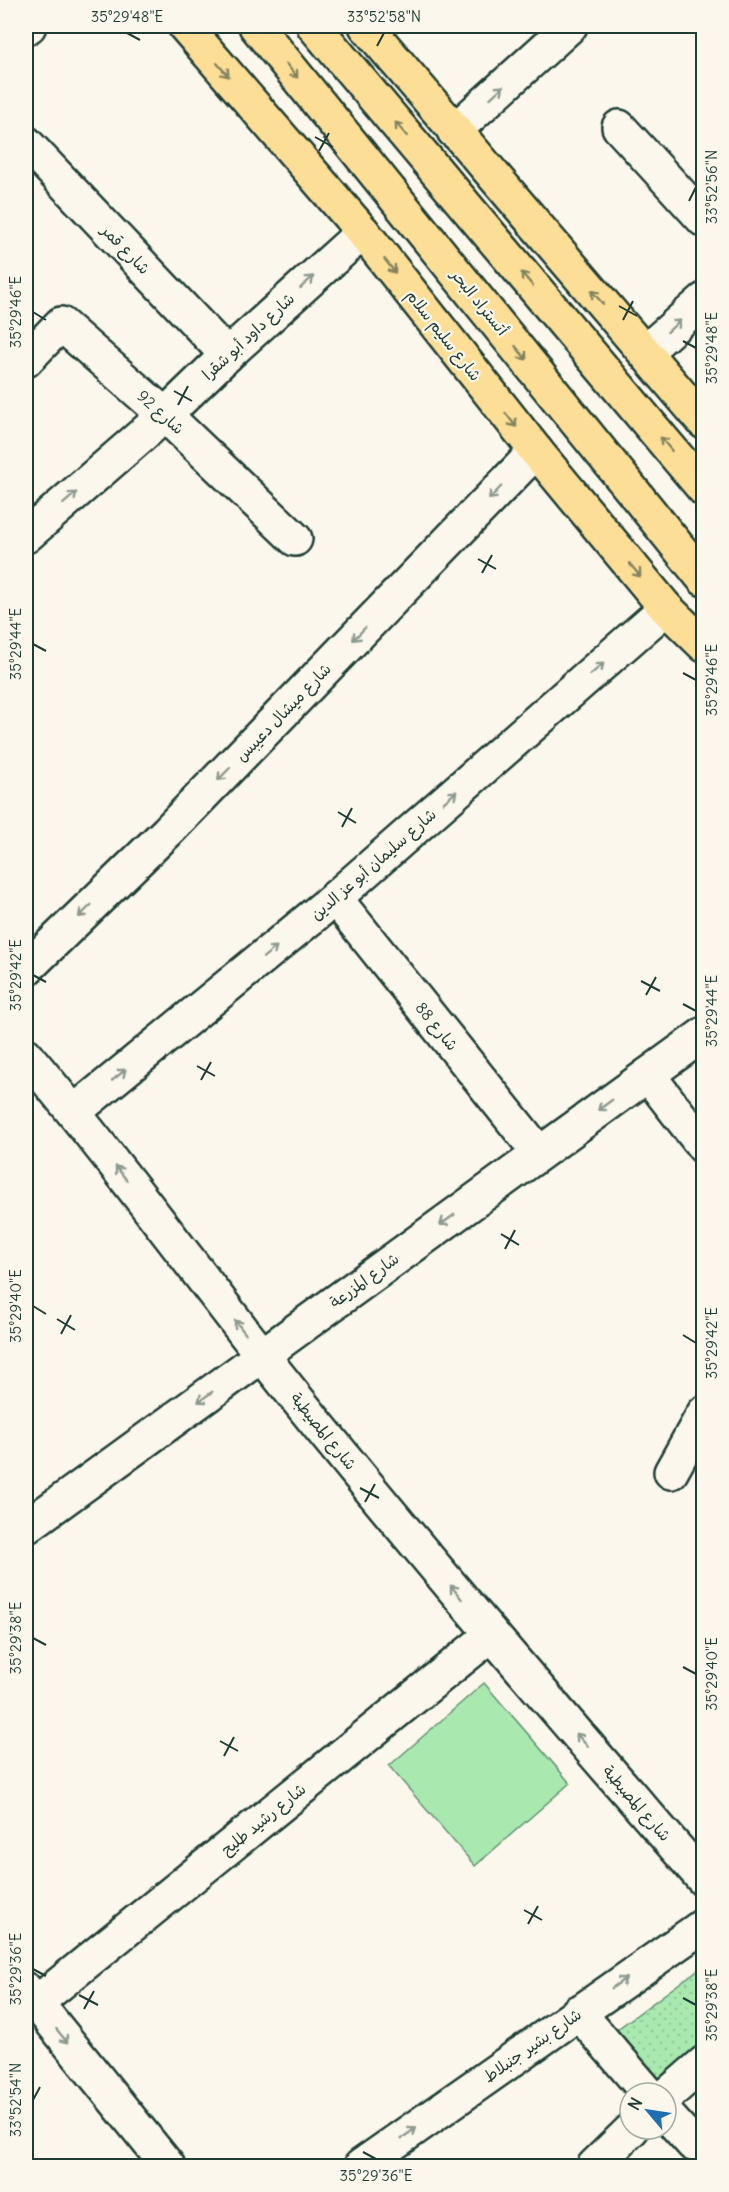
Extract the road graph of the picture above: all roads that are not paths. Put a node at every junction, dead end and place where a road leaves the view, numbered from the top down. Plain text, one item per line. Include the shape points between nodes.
1 (185, 26) edge
2 (256, 26) edge
3 (314, 26) edge
4 (366, 26) edge
5 (570, 26) edge
6 (619, 127) dead end
7 (454, 131) junction
8 (26, 143) edge
9 (704, 220) edge
10 (363, 232) junction
11 (704, 300) edge
12 (645, 352) junction
13 (227, 355) junction
14 (26, 360) edge
15 (165, 415) junction
16 (704, 422) edge
17 (536, 451) junction
18 (704, 489) edge
19 (26, 536) edge
20 (295, 539) dead end
21 (704, 579) edge
22 (666, 608) junction
23 (704, 645) edge
24 (335, 898) junction
25 (26, 969) edge
26 (704, 1034) edge
27 (26, 1055) edge
28 (648, 1075) junction
29 (74, 1112) junction
30 (704, 1147) edge
31 (539, 1153) junction
32 (262, 1355) junction
33 (704, 1413) edge
34 (671, 1472) dead end
35 (26, 1527) edge
36 (491, 1635) junction
37 (704, 1880) edge
38 (704, 1925) edge
39 (31, 1997) edge
40 (578, 2012) junction
41 (704, 2063) edge
42 (638, 2081) edge
43 (678, 2086) edge
44 (678, 2127) edge
45 (620, 2141) edge
46 (693, 2144) dead end
47 (168, 2166) edge
48 (361, 2166) edge
49 (594, 2166) edge

1 -> 10 main road, شارع سليم سلام
2 -> 21 main road, أتستراد البحر
18 -> 3 main road
4 - 7 main road
7 -> 5 street
6 - 9 street
12 -> 7 main road
8 - 13 street, شارع قمر
13 -> 10 street, شارع داود أبو شقرا
10 -> 17 main road, شارع سليم سلام
12 -> 11 street
12 - 16 main road
13 - 15 street, شارع داود أبو شقرا
14 - 15 street, شارع 92 via 61,324
19 -> 15 street, شارع داود أبو شقرا
15 - 20 street, شارع 92
17 -> 22 main road, شارع سليم سلام
17 -> 25 street, شارع ميشال دعيبس via 167,832
22 - 23 main road, شارع سليم سلام
24 -> 22 street, شارع سليمان أبو عز الدين
29 -> 24 street, شارع سليمان أبو عز الدين
24 - 31 street, شارع 88
26 - 28 street, شارع المزرعة
27 - 29 street, شارع المصيطبة
28 - 30 street
28 -> 31 street, شارع المزرعة
32 -> 29 street, شارع المصيطبة
31 -> 32 street, شارع المزرعة
32 -> 35 street, شارع المزرعة
36 -> 32 street, شارع المصيطبة
33 - 34 street
37 -> 36 street, شارع المصيطبة
36 - 39 street, شارع رشيد طليح
40 -> 38 street, شارع بشير جنبلاط
39 -> 47 street
40 - 42 street
48 -> 40 street, شارع بشير جنبلاط
41 - 43 street
44 - 46 street
45 - 49 street

